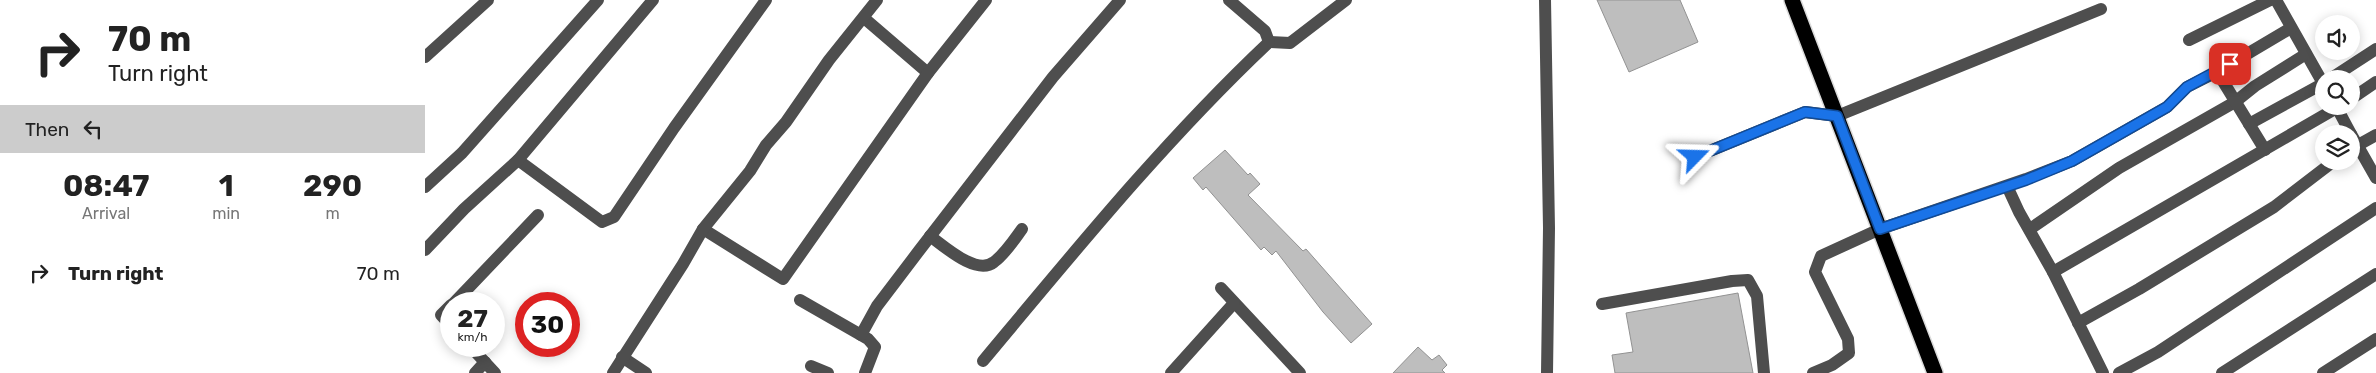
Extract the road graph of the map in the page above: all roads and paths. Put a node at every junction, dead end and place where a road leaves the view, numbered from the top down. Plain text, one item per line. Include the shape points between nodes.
1 (488, 0) edge
2 (598, 0) edge
3 (653, 0) edge
4 (766, 0) edge
5 (877, 0) edge
6 (986, 0) edge
7 (1120, 0) edge
8 (1229, 0) edge
9 (1346, 0) edge
10 (1545, 0) edge
11 (1792, 0) edge
12 (2270, 0) edge
13 (2275, 0) edge
14 (2101, 9) dead end
15 (864, 18) junction
16 (2291, 28) junction
17 (2189, 40) dead end
18 (1269, 42) junction
19 (2376, 49) edge
20 (2306, 54) junction
21 (425, 57) edge
22 (2316, 70) edge
23 (2344, 70) edge
24 (928, 73) junction
25 (2215, 73) junction
26 (2376, 82) edge
27 (2315, 88) edge
28 (2360, 93) edge
29 (2235, 102) junction
30 (2324, 115) edge
31 (1837, 116) junction
32 (2249, 124) junction
33 (2376, 135) edge
34 (2360, 145) edge
35 (2265, 150) junction
36 (2360, 155) edge
37 (1695, 157) dead end
38 (518, 160) junction
39 (2322, 170) edge
40 (2376, 178) edge
41 (2007, 186) junction
42 (425, 187) edge
43 (2376, 208) edge
44 (538, 215) dead end
45 (703, 229) junction
46 (1022, 229) dead end
47 (1880, 229) junction
48 (2030, 229) junction
49 (930, 236) junction
50 (425, 250) edge
51 (2053, 272) junction
52 (2376, 274) edge
53 (1221, 288) dead end
54 (464, 292) edge
55 (800, 300) dead end
56 (1234, 303) junction
57 (1602, 304) dead end
58 (2079, 323) junction
59 (861, 335) junction
60 (2376, 339) edge
61 (480, 357) edge
62 (622, 357) junction
63 (983, 361) dead end
64 (485, 362) junction
65 (811, 366) dead end
66 (475, 373) edge
67 (495, 373) edge
68 (613, 373) edge
69 (646, 373) edge
70 (827, 373) edge
71 (865, 373) edge
72 (1171, 373) edge
73 (1300, 373) edge
74 (1547, 373) edge
75 (1764, 373) edge
76 (1813, 373) edge
77 (1935, 373) edge
78 (2103, 373) edge
79 (2119, 373) edge
80 (2221, 373) edge
81 (2323, 373) edge

1 - 21 street
2 - 42 street via 461,153
3 - 38 street
4 - 38 street via 614,217 602,222
5 - 15 street
6 - 24 street
7 - 49 street via 1053,77
8 - 18 street via 1265,30
9 - 18 street via 1290,43
10 - 74 street via 1549,228
11 - 31 highway
12 - 17 street
13 - 16 street
14 - 31 street
15 - 24 street
15 - 45 street
16 - 20 street
16 - 25 street
18 - 63 street via 1088,235
19 - 23 street
20 - 22 street
20 - 29 street
24 - 45 street via 783,279
25 - 29 street
25 - 41 street via 2187,87 2167,107 2117,137 2072,161
26 - 28 street
27 - 32 street
29 - 32 street
29 - 48 street via 2119,168
30 - 35 street
31 - 37 street via 1805,112
31 - 47 highway
32 - 35 street
33 - 34 street
35 - 51 street
36 - 40 street
38 - 50 street
39 - 58 street via 2273,207
41 - 47 street
41 - 48 street
43 - 79 street via 2158,352
44 - 54 street
45 - 62 street
46 - 49 street via 994,262 985,267 960,258
47 - 76 street via 1821,256 1815,272 1848,339 1849,353
47 - 77 highway
48 - 51 street
49 - 59 street via 877,306
51 - 58 street
52 - 80 street
53 - 56 street
55 - 59 street
56 - 72 street
56 - 73 street
57 - 75 street via 1748,280 1757,296
58 - 78 street
59 - 71 street via 875,347
60 - 81 street
61 - 64 street
62 - 68 street
62 - 69 street
64 - 66 street
64 - 67 street
65 - 70 street

